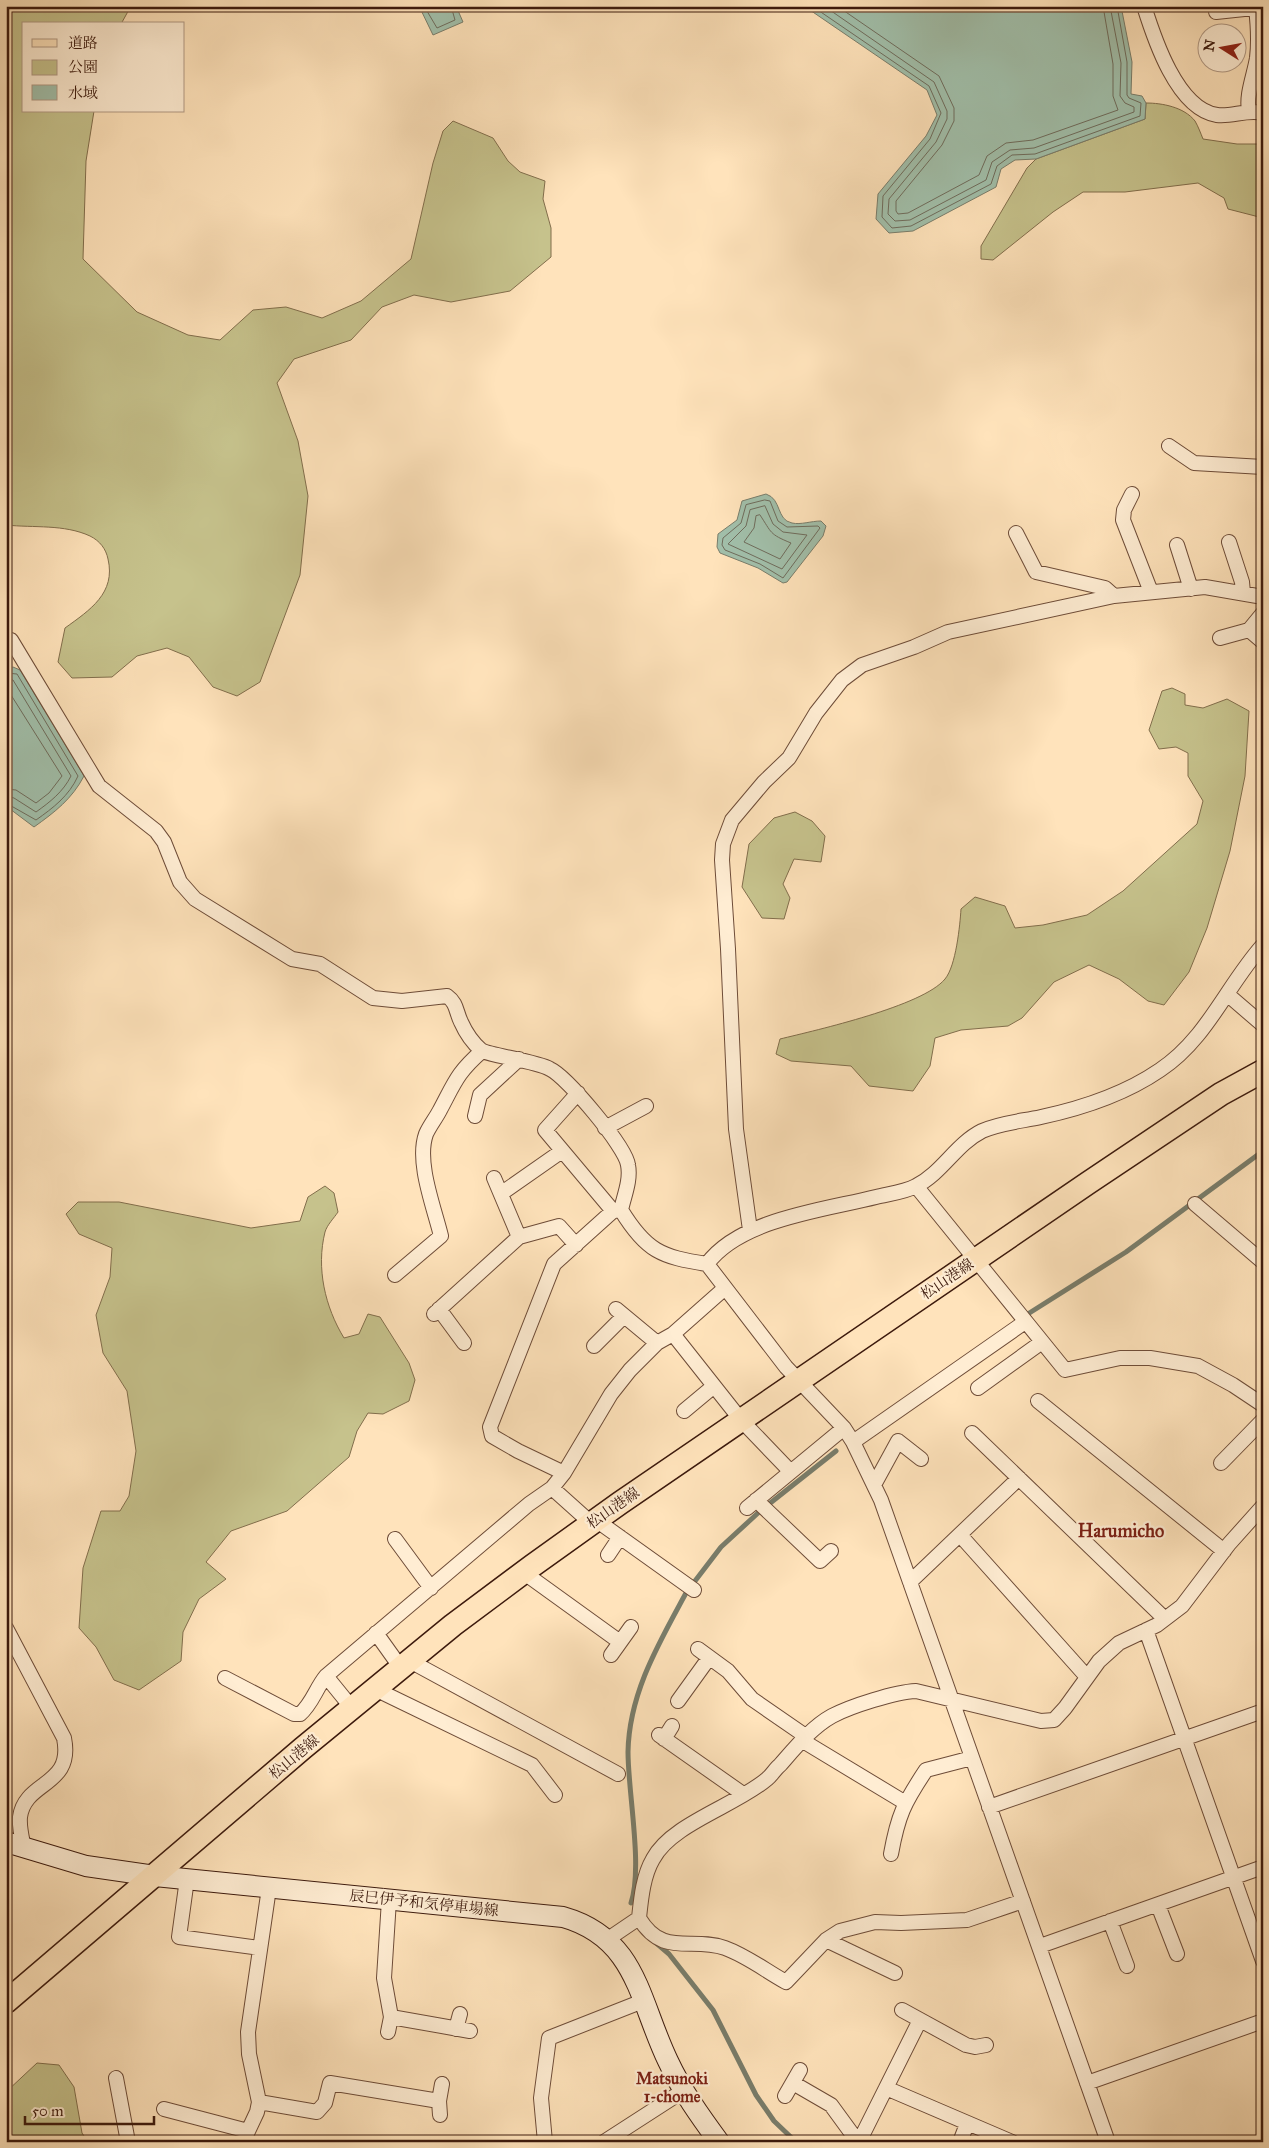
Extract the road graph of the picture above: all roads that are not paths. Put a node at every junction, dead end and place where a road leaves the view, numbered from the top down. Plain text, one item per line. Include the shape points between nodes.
1 (1144, 6) edge
2 (1259, 8) edge
3 (1224, 9) edge
4 (1248, 112) junction
5 (1263, 112) edge
6 (1169, 446) dead end
7 (1263, 467) edge
8 (1132, 494) dead end
9 (1016, 533) dead end
10 (1229, 542) dead end
11 (1177, 545) dead end
12 (1191, 588) junction
13 (1151, 592) junction
14 (1243, 593) junction
15 (1114, 596) junction
16 (1263, 597) edge
17 (1263, 613) edge
18 (1249, 630) junction
19 (1220, 638) dead end
20 (11, 640) dead end
21 (1263, 642) edge
22 (1262, 946) edge
23 (1227, 994) junction
24 (1263, 1025) edge
25 (482, 1051) junction
26 (519, 1059) junction
27 (1263, 1071) edge
28 (578, 1093) junction
29 (646, 1106) dead end
30 (475, 1116) dead end
31 (605, 1128) junction
32 (562, 1151) junction
33 (494, 1178) dead end
34 (916, 1186) junction
35 (502, 1193) junction
36 (1195, 1204) dead end
37 (617, 1211) junction
38 (750, 1230) junction
39 (519, 1237) junction
40 (576, 1245) junction
41 (975, 1260) junction
42 (1263, 1262) edge
43 (707, 1264) junction
44 (395, 1275) dead end
45 (725, 1288) junction
46 (1026, 1322) junction
47 (673, 1334) junction
48 (1042, 1342) junction
49 (464, 1343) dead end
50 (657, 1343) junction
51 (594, 1346) dead end
52 (799, 1380) junction
53 (714, 1386) junction
54 (978, 1388) dead end
55 (1038, 1401) dead end
56 (1263, 1405) edge
57 (684, 1411) dead end
58 (741, 1420) junction
59 (1263, 1420) edge
60 (844, 1428) junction
61 (972, 1433) dead end
62 (853, 1442) junction
63 (921, 1459) dead end
64 (1221, 1464) dead end
65 (790, 1471) junction
66 (564, 1472) junction
67 (1018, 1478) junction
68 (874, 1485) junction
69 (552, 1488) junction
70 (1263, 1506) edge
71 (594, 1522) junction
72 (960, 1535) junction
73 (620, 1537) junction
74 (395, 1539) dead end
75 (831, 1551) dead end
76 (1224, 1551) junction
77 (608, 1555) dead end
78 (523, 1572) junction
79 (910, 1582) junction
80 (431, 1588) junction
81 (694, 1590) dead end
82 (1165, 1619) junction
83 (631, 1627) dead end
84 (6, 1628) edge
85 (1146, 1630) junction
86 (376, 1633) junction
87 (620, 1642) junction
88 (611, 1655) dead end
89 (406, 1664) junction
90 (326, 1676) junction
91 (1087, 1677) junction
92 (225, 1678) dead end
93 (375, 1690) junction
94 (951, 1698) junction
95 (678, 1701) dead end
96 (352, 1708) junction
97 (1263, 1711) edge
98 (672, 1726) dead end
99 (805, 1739) junction
100 (1184, 1739) junction
101 (972, 1758) junction
102 (618, 1774) dead end
103 (743, 1794) junction
104 (555, 1795) dead end
105 (904, 1802) junction
106 (989, 1807) junction
107 (15, 1845) edge
108 (891, 1854) dead end
109 (1263, 1867) edge
110 (155, 1876) junction
111 (1234, 1877) junction
112 (187, 1879) junction
113 (269, 1888) junction
114 (388, 1900) junction
115 (1023, 1901) junction
116 (1158, 1905) junction
117 (639, 1918) junction
118 (1110, 1922) junction
119 (608, 1939) junction
120 (826, 1940) junction
121 (1040, 1946) junction
122 (260, 1948) junction
123 (1177, 1954) dead end
124 (1263, 1961) edge
125 (1127, 1966) dead end
126 (895, 1973) dead end
127 (643, 2001) junction
128 (6, 2002) edge
129 (902, 2010) dead end
130 (460, 2014) dead end
131 (391, 2017) junction
132 (920, 2020) junction
133 (1263, 2021) edge
134 (388, 2032) dead end
135 (986, 2045) dead end
136 (800, 2070) dead end
137 (116, 2078) dead end
138 (793, 2083) junction
139 (1087, 2083) junction
140 (442, 2084) dead end
141 (886, 2088) junction
142 (683, 2091) junction
143 (785, 2096) dead end
144 (259, 2102) junction
145 (164, 2109) dead end
146 (967, 2124) junction
147 (246, 2137) edge
148 (128, 2142) edge
149 (545, 2142) edge
150 (604, 2142) edge
151 (719, 2142) edge
152 (858, 2142) edge
153 (960, 2142) edge
154 (1012, 2142) edge
155 (1108, 2142) edge

1 - 4 street via 1166,68 1200,109 1214,115
2 - 3 street
2 - 4 street via 1259,34
4 - 5 street
6 - 7 street via 1194,463
8 - 13 street via 1123,520
9 - 15 street via 1036,572 1105,588
10 - 14 street
11 - 12 street
12 - 13 street
12 - 14 street
13 - 15 street
14 - 16 street
15 - 38 street via 948,632 851,672 816,713 789,758 732,820 723,844 722,860 736,1129
17 - 18 street
18 - 19 street
18 - 21 street
20 - 25 street via 99,786 156,831 164,842 180,882 196,899 292,958 320,964 373,998 402,1001 447,996 454,1002 464,1029
22 - 23 street
23 - 24 street
23 - 34 street via 1207,1025 1162,1069 1112,1096 1073,1110 985,1130 966,1140
25 - 26 street
25 - 44 street via 452,1083 422,1148 441,1236
26 - 28 street via 551,1069
26 - 30 street via 480,1095
27 - 41 main road, 松山港線 via 1221,1094
28 - 31 street
28 - 32 street via 544,1130
29 - 31 street
31 - 37 street via 628,1164 628,1177
32 - 35 street
32 - 37 street
33 - 35 street
34 - 38 street
34 - 41 street
35 - 39 street
36 - 42 street
37 - 40 street
37 - 43 street via 658,1253
38 - 43 street via 726,1244
39 - 40 street via 559,1226
39 - 49 street via 436,1311
40 - 66 street via 554,1264 490,1427 492,1436
41 - 46 street
41 - 52 main road, 松山港線
43 - 45 street
45 - 47 street
45 - 52 street
46 - 48 street
46 - 62 street
47 - 50 street
47 - 53 street
48 - 54 street
48 - 56 street via 1065,1370 1120,1358 1150,1358 1198,1366
50 - 51 street via 620,1312
50 - 66 street via 611,1394
52 - 58 main road, 松山港線
52 - 60 street
53 - 57 street
53 - 58 street
55 - 76 street
58 - 65 street
58 - 71 main road, 松山港線
59 - 64 street
60 - 62 street
60 - 65 street
61 - 67 street
62 - 68 street
63 - 68 street via 898,1441
65 - 75 street via 751,1504 820,1561
66 - 69 street
67 - 72 street
67 - 82 street
68 - 79 street
69 - 71 street
69 - 80 street
70 - 76 street
71 - 73 street
71 - 78 main road, 松山港線
72 - 79 street
72 - 91 street
73 - 77 street
73 - 81 street
74 - 80 street
76 - 82 street via 1182,1606
78 - 87 street
78 - 89 main road, 松山港線
79 - 94 street
80 - 86 street
82 - 85 street
83 - 87 street
84 - 107 street via 64,1738 66,1749 61,1771 34,1793 20,1815
85 - 91 street via 1119,1643
85 - 100 street
86 - 89 street
86 - 90 street
87 - 88 street
89 - 93 main road, 松山港線
89 - 102 street
90 - 92 street via 309,1706 300,1714 283,1709
90 - 96 street
91 - 94 street via 1054,1720 1041,1721
93 - 96 main road, 松山港線
93 - 104 street via 532,1765
94 - 99 street via 916,1691 904,1692 832,1716
94 - 101 street
95 - 99 street via 703,1654 728,1671 752,1699
96 - 110 main road, 松山港線
97 - 100 street
98 - 103 street via 662,1737
99 - 103 street via 768,1779
99 - 105 street
100 - 106 street
100 - 111 street
101 - 105 street via 926,1770
101 - 106 street
103 - 117 street via 663,1845 652,1859
105 - 108 street
106 - 115 street
107 - 110 main road, 辰巳伊予和気停車場線 via 86,1866
109 - 111 street
110 - 112 main road, 辰巳伊予和気停車場線
110 - 128 main road, 松山港線
111 - 116 street
111 - 124 street
112 - 113 main road, 辰巳伊予和気停車場線
112 - 122 street via 179,1937
113 - 114 main road, 辰巳伊予和気停車場線
113 - 122 street
114 - 119 main road, 辰巳伊予和気停車場線 via 563,1917 594,1928
114 - 131 street via 384,1978
115 - 120 street via 967,1920 875,1922 840,1932
115 - 121 street
116 - 118 street
116 - 123 street
117 - 119 street
117 - 120 street via 646,1930 668,1943 722,1947 786,1982
118 - 121 street
118 - 125 street
119 - 127 main road, 辰巳伊予和気停車場線 via 630,1970
120 - 126 street
121 - 139 street
122 - 144 street via 248,2032
127 - 142 main road, 辰巳伊予和気停車場線
127 - 149 street via 549,2038 541,2098
129 - 132 street
130 - 131 street via 463,2030
131 - 134 street
132 - 135 street via 966,2045
132 - 141 street
133 - 139 street
136 - 138 street
137 - 148 street
138 - 143 street
138 - 152 street via 831,2105
139 - 155 street
140 - 144 street via 440,2108 330,2083 326,2103 317,2112
141 - 146 street
141 - 152 street
142 - 150 street
142 - 151 main road, 辰巳伊予和気停車場線
144 - 147 street
145 - 147 street
146 - 153 street
146 - 154 street

